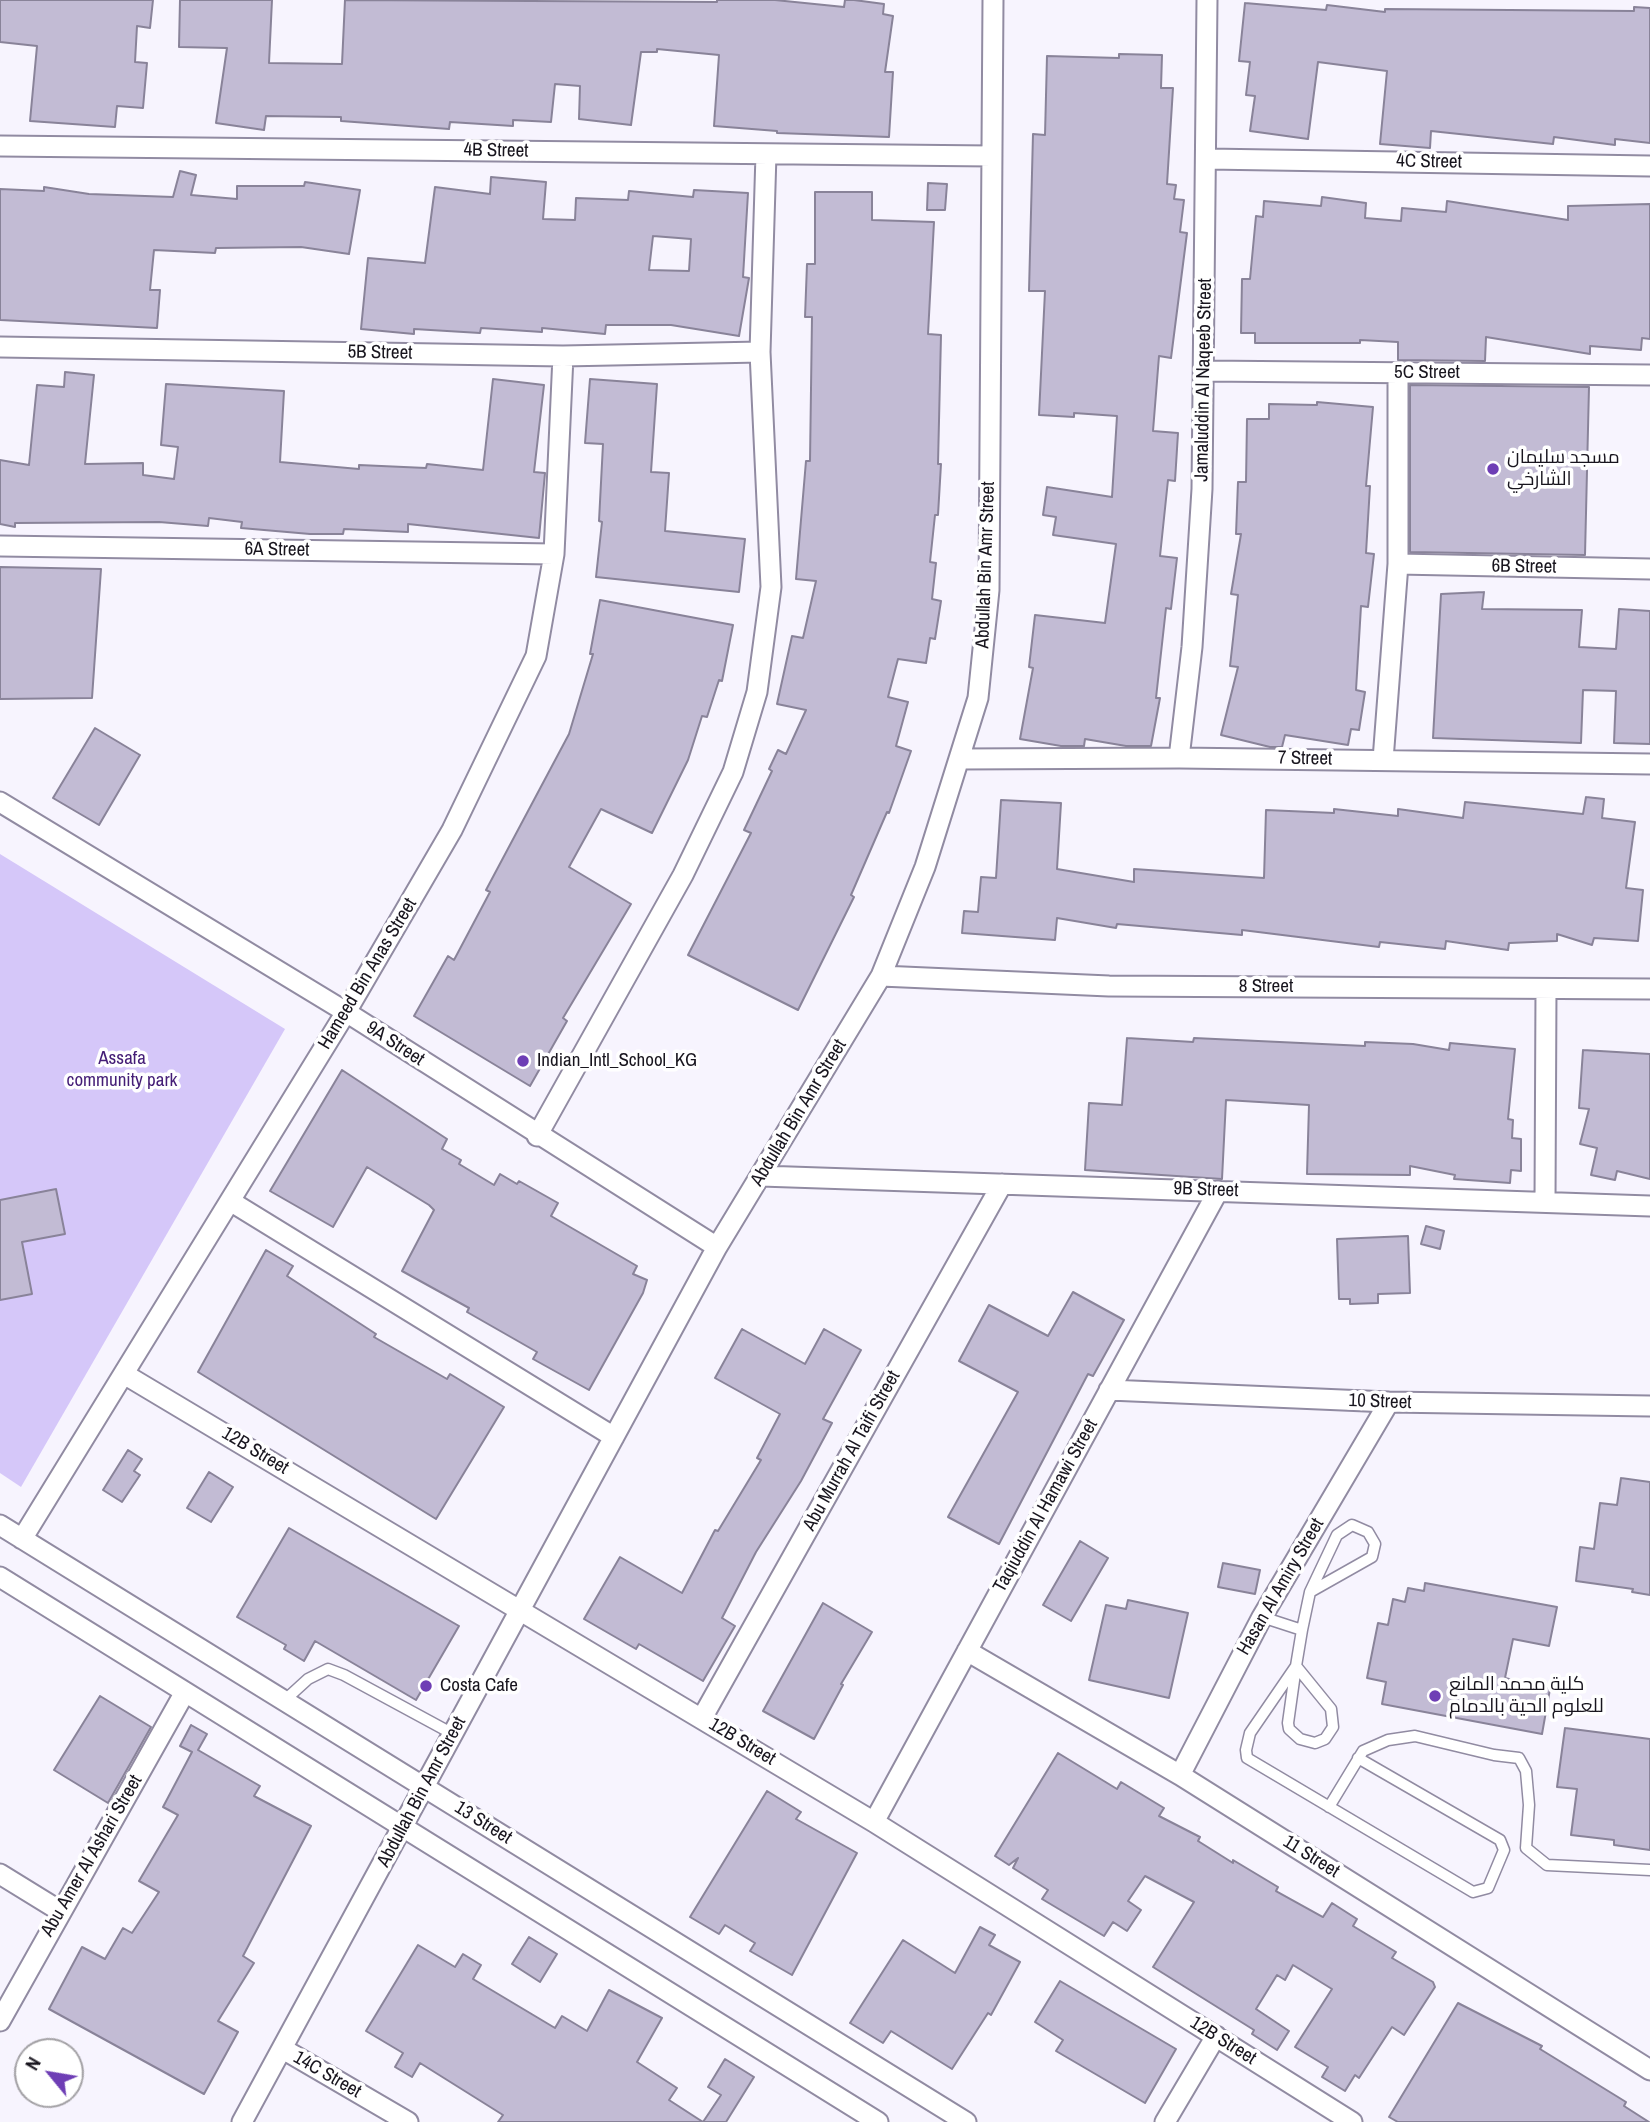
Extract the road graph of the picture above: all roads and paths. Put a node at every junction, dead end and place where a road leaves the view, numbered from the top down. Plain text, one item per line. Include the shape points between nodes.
1 (993, 0) edge
2 (1207, 0) edge
3 (0, 146) edge
4 (766, 154) junction
5 (992, 156) junction
6 (1208, 159) junction
7 (1650, 166) edge
8 (0, 347) edge
9 (760, 352) junction
10 (563, 356) junction
11 (1204, 371) junction
12 (1398, 373) junction
13 (1650, 374) edge
14 (0, 546) edge
15 (554, 554) junction
16 (1398, 564) junction
17 (1650, 569) edge
18 (1179, 758) junction
19 (960, 759) junction
20 (1383, 760) junction
21 (1650, 764) edge
22 (1, 804) edge
23 (881, 976) junction
24 (1546, 989) junction
25 (1650, 989) edge
26 (346, 1012) junction
27 (537, 1136) junction
28 (761, 1176) junction
29 (1002, 1184) junction
30 (1218, 1191) junction
31 (230, 1201) junction
32 (1545, 1201) junction
33 (1650, 1206) edge
34 (717, 1247) junction
35 (124, 1374) junction
36 (1110, 1390) junction
37 (1389, 1402) junction
38 (1650, 1406) edge
39 (614, 1437) junction
40 (0, 1525) edge
41 (22, 1539) junction
42 (0, 1577) edge
43 (1310, 1592) junction
44 (521, 1609) junction
45 (1262, 1617) junction
46 (1302, 1630) junction
47 (967, 1651) junction
48 (1297, 1665) junction
49 (185, 1692) junction
50 (285, 1700) junction
51 (702, 1718) junction
52 (454, 1734) junction
53 (1359, 1758) junction
54 (1180, 1775) junction
55 (425, 1787) junction
56 (1329, 1807) junction
57 (874, 1822) junction
58 (403, 1827) junction
59 (1650, 1870) edge
60 (0, 1874) edge
61 (60, 1911) junction
62 (0, 2021) edge
63 (1216, 2036) junction
64 (283, 2049) junction
65 (1650, 2070) edge
66 (242, 2122) edge
67 (408, 2122) edge
68 (878, 2122) edge
69 (966, 2122) edge
70 (1165, 2122) edge
71 (1352, 2122) edge

1 - 5 street, Abdullah Bin Amr Street
2 - 6 street, Jamaluddin Al Naqeeb Street
3 - 4 street, 4B Street
4 - 5 street, 4B Street
4 - 9 street
5 - 19 street, Abdullah Bin Amr Street via 989,590 978,698
6 - 7 street, 4C Street
6 - 11 street, Jamaluddin Al Naqeeb Street
8 - 10 street, 5B Street
9 - 10 street, 5B Street
9 - 27 street via 771,587 757,692 733,772 683,875
10 - 15 street, Hameed Bin Anas Street
11 - 12 street, 5C Street
11 - 18 street, Jamaluddin Al Naqeeb Street via 1194,621
12 - 13 street, 5C Street
12 - 16 street
14 - 15 street, 6A Street
15 - 26 street, Hameed Bin Anas Street via 536,656 452,830
16 - 17 street, 6B Street
16 - 20 street
18 - 19 street, 7 Street
18 - 20 street, 7 Street
19 - 23 street, Abdullah Bin Amr Street via 925,867
20 - 21 street, 7 Street
22 - 26 street, 9A Street
23 - 24 street, 8 Street via 1109,986
23 - 28 street, Abdullah Bin Amr Street
24 - 25 street, 8 Street
24 - 32 street
26 - 27 street, 9A Street
26 - 31 street, Hameed Bin Anas Street
27 - 34 street, 9A Street
28 - 29 street, 9B Street
28 - 34 street, Abdullah Bin Amr Street
29 - 30 street, 9B Street
29 - 51 street, Abu Murrah Al Taifi Street
30 - 32 street, 9B Street
30 - 36 street, Taqiuddin Al Hamawi Street
31 - 35 street, Hameed Bin Anas Street
31 - 39 street
32 - 33 street, 9B Street
34 - 39 street, Abdullah Bin Amr Street
35 - 41 street, Hameed Bin Anas Street
35 - 44 street, 12B Street
36 - 37 street, 10 Street
36 - 47 street, Taqiuddin Al Hamawi Street
37 - 38 street, 10 Street
37 - 45 street, Hasan Al Amiry Street
39 - 44 street, Abdullah Bin Amr Street
40 - 41 street, 13 Street
41 - 50 street, 13 Street
42 - 49 street
43 - 43 lane via 1337,1535 1352,1525 1368,1532 1375,1544 1372,1557
43 - 46 lane
44 - 51 street, 12B Street
44 - 52 street, Abdullah Bin Amr Street
45 - 46 lane
45 - 54 street, Hasan Al Amiry Street
46 - 48 lane
47 - 54 street, 11 Street
47 - 57 street, Taqiuddin Al Hamawi Street
48 - 48 lane via 1289,1729 1307,1742 1319,1743 1333,1727 1331,1709
48 - 56 lane via 1250,1733 1245,1750 1247,1758
49 - 58 street
49 - 61 street, Abu Amer Al Ashari Street
50 - 52 lane via 308,1679 328,1669
50 - 55 street, 13 Street
51 - 57 street, 12B Street
52 - 55 street, Abdullah Bin Amr Street
53 - 56 lane
53 - 56 lane via 1500,1840 1504,1850 1493,1882 1473,1892
53 - 59 lane via 1363,1751 1388,1740 1415,1735 1519,1758 1526,1771 1529,1805 1526,1848 1547,1865
54 - 65 street, 11 Street
55 - 58 street, Abdullah Bin Amr Street
55 - 69 street, 13 Street
57 - 63 street, 12B Street
58 - 64 street, Abdullah Bin Amr Street
58 - 68 street
60 - 61 street
61 - 62 street, Abu Amer Al Ashari Street
63 - 70 street
63 - 71 street, 12B Street
64 - 66 street, Abdullah Bin Amr Street
64 - 67 street, 14C Street

